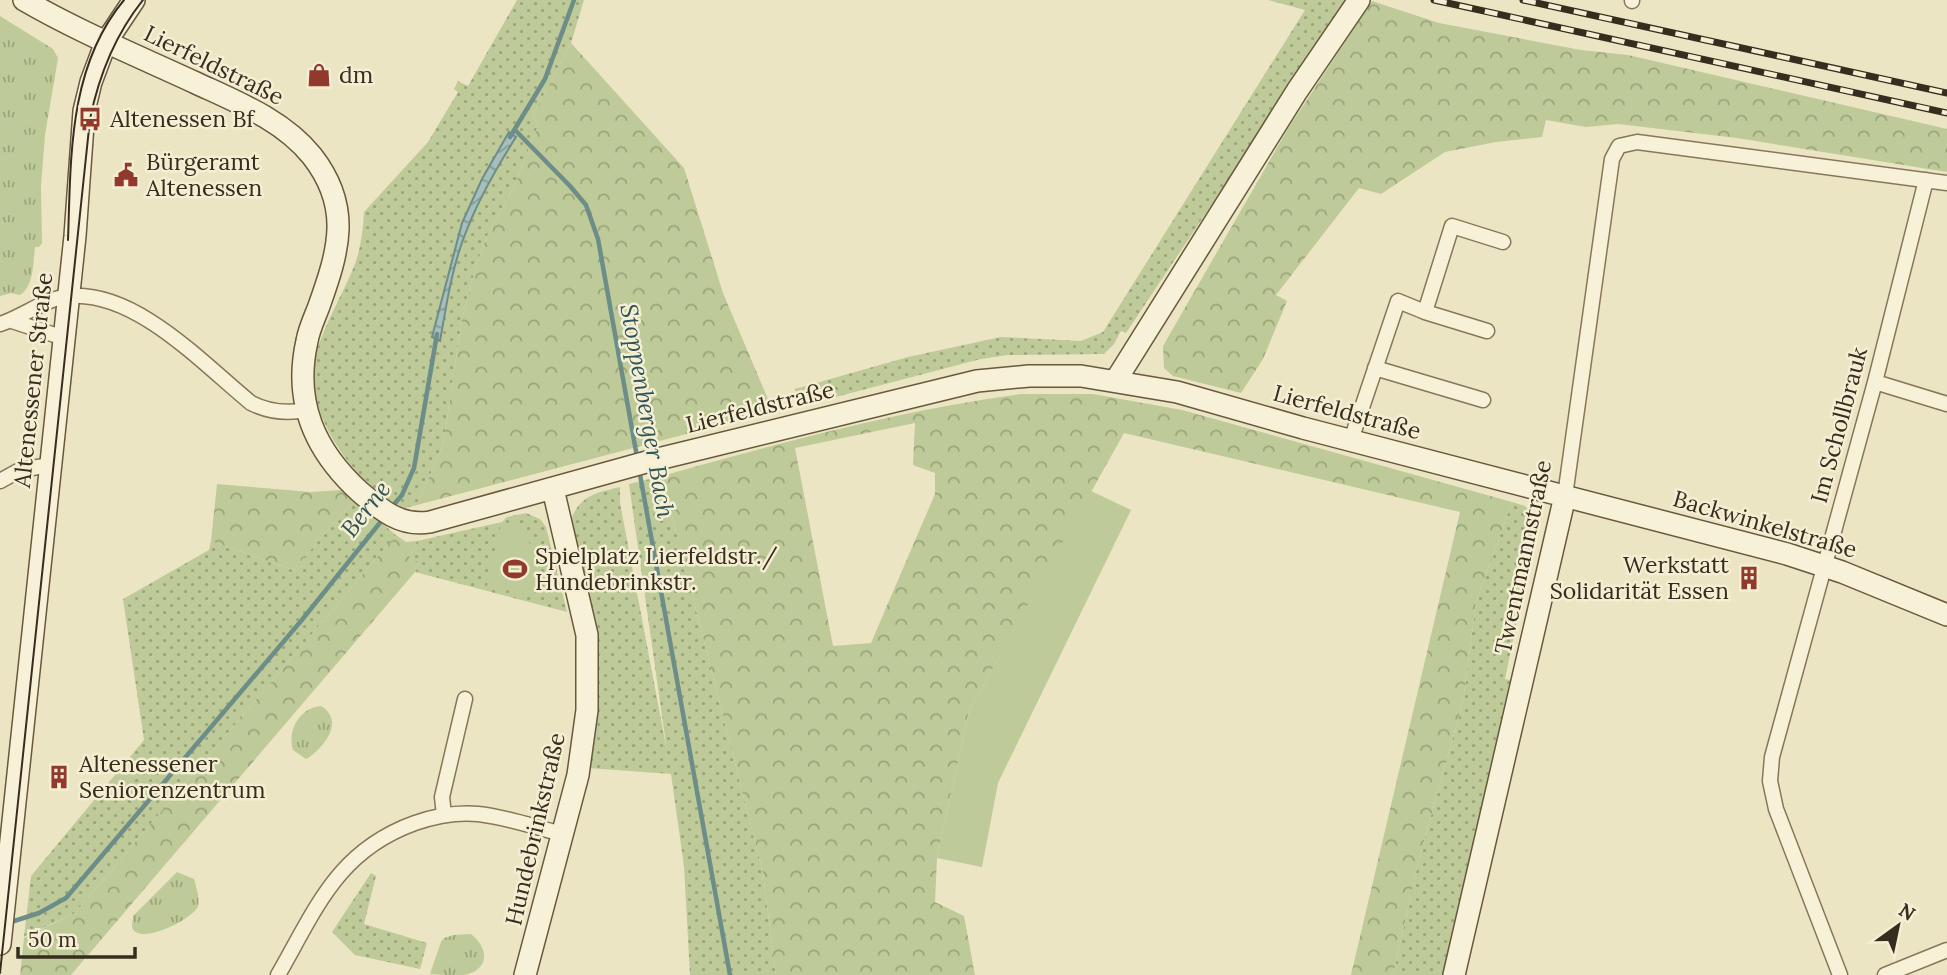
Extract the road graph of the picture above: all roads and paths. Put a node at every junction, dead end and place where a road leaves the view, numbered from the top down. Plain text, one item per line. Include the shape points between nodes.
1 (24, 0) edge
2 (134, 0) edge
3 (1359, 0) edge
4 (106, 42) junction
5 (1926, 180) junction
6 (1947, 183) edge
7 (1503, 242) dead end
8 (68, 296) junction
9 (1425, 312) junction
10 (6, 322) edge
11 (1488, 331) dead end
12 (64, 338) junction
13 (1375, 369) junction
14 (1116, 380) junction
15 (1875, 382) junction
16 (1483, 400) dead end
17 (1947, 404) edge
18 (306, 410) junction
19 (1351, 440) junction
20 (50, 465) junction
21 (0, 481) edge
22 (552, 489) junction
23 (1566, 496) junction
24 (1825, 566) junction
25 (1947, 615) edge
26 (465, 699) dead end
27 (444, 815) junction
28 (562, 834) junction
29 (0, 944) edge
30 (1947, 950) edge
31 (278, 975) edge
32 (525, 975) edge
33 (1454, 975) edge
34 (1840, 975) edge
35 (1885, 975) edge

1 - 4 main road, Lierfeldstraße
2 - 4 main road, Altenessener Straße
3 - 14 main road
4 - 8 main road, Altenessener Straße via 84,111
4 - 18 main road, Lierfeldstraße via 270,120 312,156 327,179 337,200 340,233 307,339
5 - 6 street
5 - 15 street, Im Schollbrauk
5 - 23 street, Twentmannstraße via 1637,142 1619,146 1612,159
7 - 9 street via 1452,226
8 - 10 street
8 - 12 main road, Altenessener Straße
8 - 18 street via 110,302 143,316 263,409
9 - 11 street
9 - 13 street via 1398,301
10 - 12 street
12 - 20 main road, Altenessener Straße
13 - 16 street
13 - 19 street
14 - 19 main road, Lierfeldstraße
14 - 22 main road, Lierfeldstraße via 1055,376 977,382
15 - 17 street
15 - 24 street, Im Schollbrauk
18 - 22 main road, Lierfeldstraße via 328,459 370,501 400,520 430,522
19 - 23 main road, Lierfeldstraße
20 - 21 street via 20,470
20 - 29 main road, Altenessener Straße
22 - 28 main road, Hundebrinkstraße via 587,635 589,667 584,746
23 - 24 main road, Backwinkelstraße
23 - 33 main road, Twentmannstraße
24 - 25 main road, Backwinkelstraße
24 - 34 street, Im Schollbrauk via 1772,757 1770,781 1776,809
26 - 27 street via 442,797
27 - 28 street via 480,814
27 - 31 street via 384,836 354,857 324,895
28 - 32 main road, Hundebrinkstraße
30 - 35 street

